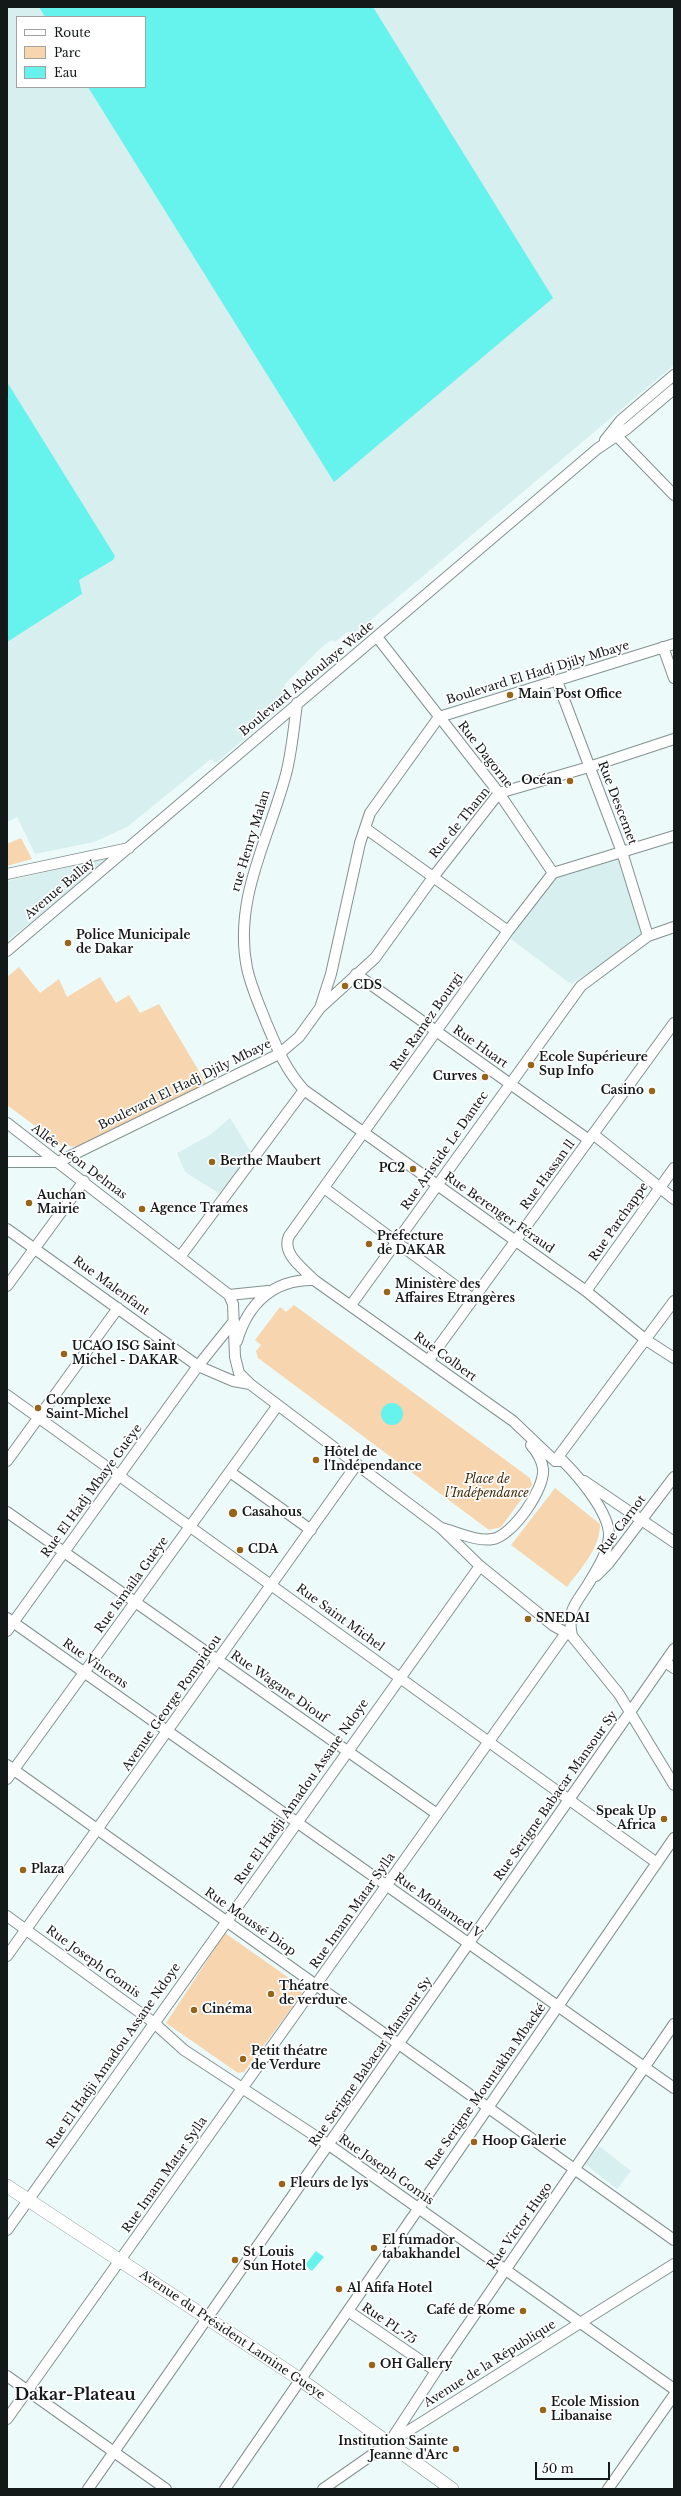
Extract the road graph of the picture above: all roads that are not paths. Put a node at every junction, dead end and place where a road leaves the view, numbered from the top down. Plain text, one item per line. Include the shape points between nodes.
1 (674, 375) edge
2 (674, 389) edge
3 (614, 434) junction
4 (674, 495) edge
5 (377, 637) junction
6 (674, 644) edge
7 (663, 647) junction
8 (674, 678) edge
9 (557, 680) junction
10 (297, 702) junction
11 (439, 717) junction
12 (674, 739) edge
13 (589, 767) junction
14 (498, 793) junction
15 (364, 828) junction
16 (674, 836) edge
17 (131, 848) junction
18 (622, 852) junction
19 (553, 873) junction
20 (7, 874) edge
21 (434, 876) junction
22 (674, 927) edge
23 (508, 931) junction
24 (648, 936) junction
25 (7, 951) edge
26 (356, 974) junction
27 (320, 1008) junction
28 (674, 1023) edge
29 (437, 1032) junction
30 (279, 1054) junction
31 (290, 1075) joint
32 (509, 1083) junction
33 (304, 1090) junction
34 (7, 1123) edge
35 (364, 1133) junction
36 (591, 1137) junction
37 (7, 1162) edge
38 (58, 1162) junction
39 (674, 1168) edge
40 (84, 1181) junction
41 (437, 1185) junction
42 (660, 1187) junction
43 (324, 1188) junction
44 (674, 1199) edge
45 (7, 1229) edge
46 (515, 1241) junction
47 (396, 1242) junction
48 (34, 1246) junction
49 (180, 1257) junction
50 (314, 1280) junction
51 (7, 1286) edge
52 (586, 1291) junction
53 (268, 1292) junction
54 (229, 1295) junction
55 (473, 1299) junction
56 (674, 1301) edge
57 (351, 1305) junction
58 (118, 1308) junction
59 (234, 1321) junction
60 (646, 1340) junction
61 (235, 1347) junction
62 (674, 1358) edge
63 (428, 1361) junction
64 (198, 1366) junction
65 (250, 1384) junction
66 (7, 1395) edge
67 (278, 1405) junction
68 (38, 1418) junction
69 (513, 1421) junction
70 (7, 1461) edge
71 (555, 1461) junction
72 (357, 1464) junction
73 (230, 1472) junction
74 (119, 1476) junction
75 (674, 1477) edge
76 (579, 1478) junction
77 (7, 1512) edge
78 (642, 1520) junction
79 (190, 1527) junction
80 (441, 1528) junction
81 (311, 1530) junction
82 (674, 1542) edge
83 (64, 1552) junction
84 (480, 1566) junction
85 (271, 1585) junction
86 (587, 1585) junction
87 (135, 1602) junction
88 (9, 1624) edge
89 (569, 1635) junction
90 (674, 1649) edge
91 (218, 1660) junction
92 (665, 1662) junction
93 (674, 1668) edge
94 (84, 1673) junction
95 (400, 1677) junction
96 (630, 1712) junction
97 (167, 1731) junction
98 (489, 1742) junction
99 (347, 1751) junction
100 (10, 1768) edge
101 (7, 1779) edge
102 (674, 1785) edge
103 (569, 1799) junction
104 (437, 1814) junction
105 (297, 1822) junction
106 (97, 1829) junction
107 (674, 1838) edge
108 (657, 1862) junction
109 (386, 1886) junction
110 (7, 1916) edge
111 (226, 1921) junction
112 (26, 1929) junction
113 (469, 1944) junction
114 (7, 1956) edge
115 (316, 1985) junction
116 (558, 2006) junction
117 (153, 2022) junction
118 (674, 2024) edge
119 (400, 2044) junction
120 (644, 2067) junction
121 (243, 2088) junction
122 (674, 2088) edge
123 (488, 2107) junction
124 (329, 2145) junction
125 (575, 2169) junction
126 (7, 2186) edge
127 (28, 2200) junction
128 (419, 2208) junction
129 (7, 2230) edge
130 (674, 2240) edge
131 (120, 2261) junction
132 (674, 2264) edge
133 (505, 2270) junction
134 (348, 2311) junction
135 (207, 2318) junction
136 (582, 2322) junction
137 (436, 2371) junction
138 (7, 2376) edge
139 (301, 2380) junction
140 (674, 2389) edge
141 (27, 2391) junction
142 (674, 2395) edge
143 (7, 2419) edge
144 (389, 2443) junction
145 (114, 2453) junction
146 (88, 2489) edge
147 (166, 2489) edge
148 (225, 2489) edge
149 (323, 2489) edge
150 (452, 2489) edge
151 (608, 2489) edge

1 - 3 street, Boulevard Abdoulaye Wade via 621,420
2 - 3 street, Boulevard Abdoulaye Wade
3 - 4 street
3 - 5 street, Boulevard Abdoulaye Wade
5 - 10 street, Boulevard Abdoulaye Wade
5 - 11 street, Rue Dagorne
6 - 7 street, Boulevard El Hadj Djily Mbaye
7 - 8 street
7 - 9 street, Boulevard El Hadj Djily Mbaye
9 - 11 street, Boulevard El Hadj Djily Mbaye
9 - 13 street, Rue Descemet
10 - 17 street, Boulevard Abdoulaye Wade
10 - 30 street, rue Henry Malan via 286,774 251,879 244,915 243,938 247,968 253,991
11 - 14 street, Rue Dagorne
11 - 15 street, Boulevard El Hadj Djily Mbaye via 370,813
12 - 13 street, Rue de Thann
13 - 14 street, Rue de Thann
13 - 18 street, Rue Descemet
14 - 19 street, Rue Dagorne
14 - 21 street, Rue de Thann
15 - 21 street
15 - 27 street, Boulevard El Hadj Djily Mbaye via 331,974
16 - 18 street
17 - 20 street, Boulevard Abdoulaye Wade
17 - 25 street, Avenue Ballay
18 - 19 street
18 - 24 street, Rue Descemet
19 - 23 street, Rue Ramez Bourgi
21 - 23 street
21 - 26 street, Rue de Thann via 375,958
22 - 24 street, Rue Aristide Le Dantec
23 - 29 street, Rue Ramez Bourgi
24 - 32 street, Rue Aristide Le Dantec via 581,986
26 - 27 street, Rue de Thann
26 - 29 street, Rue Huart
27 - 30 street, Boulevard El Hadj Djily Mbaye via 299,1038
28 - 36 street, Rue Hassan ll
29 - 32 street, Rue Huart
29 - 35 street, Rue Ramez Bourgi
30 - 31 street, rue Henry Malan
30 - 38 street, Boulevard El Hadj Djily Mbaye
31 - 33 street, Rue Berenger Féraud
32 - 36 street, Rue Huart
32 - 41 street, Rue Aristide Le Dantec
33 - 35 street, Rue Berenger Féraud
33 - 49 street
34 - 38 street, Allée Léon Delmas
35 - 41 street, Rue Berenger Féraud
35 - 43 street, Rue Ramez Bourgi
36 - 42 street, Rue Huart
36 - 46 street, Rue Hassan ll
37 - 38 street, Boulevard El Hadj Djily Mbaye
38 - 40 street, Allée Léon Delmas
39 - 42 street, Rue Parchappe
40 - 48 street
40 - 49 street, Allée Léon Delmas
41 - 46 street, Rue Berenger Féraud
41 - 47 street, Rue Aristide Le Dantec
42 - 44 street, Rue Huart
42 - 52 street, Rue Parchappe
43 - 47 street
43 - 50 street, Rue Ramez Bourgi via 289,1236 286,1246 288,1253
45 - 48 street, Rue Malenfant
46 - 52 street, Rue Berenger Féraud
46 - 55 street, Rue Hassan ll
47 - 55 street
47 - 57 street, Rue Aristide Le Dantec
48 - 51 street
48 - 58 street, Rue Malenfant
49 - 54 street, Allée Léon Delmas
50 - 53 street via 286,1282
50 - 57 street, Rue Colbert
52 - 60 street, Rue Berenger Féraud
53 - 54 street
53 - 61 street via 243,1324
54 - 59 street via 233,1304
55 - 63 street, Rue Hassan ll
56 - 60 street
57 - 63 street, Rue Colbert
58 - 64 street, Rue Malenfant
58 - 68 street
59 - 61 street
59 - 64 street, Rue El Hadj Mbaye Guèye
60 - 62 street, Rue Berenger Féraud
60 - 71 street
61 - 65 street via 237,1367
63 - 69 street, Rue Colbert
64 - 65 street, Rue Malenfant via 234,1381
64 - 74 street, Rue El Hadj Mbaye Guèye
65 - 67 street
66 - 68 street, Rue Saint Michel
67 - 72 street
67 - 73 street, Rue Ismaila Guèye
68 - 70 street
68 - 74 street, Rue Saint Michel
69 - 71 street, Rue Colbert
69 - 80 street via 541,1459 542,1480 535,1496 514,1525 493,1539 482,1539
71 - 76 street, Rue Colbert via 563,1461
72 - 80 street
72 - 81 street, Avenue George Pompidou
73 - 79 street, Rue Ismaila Guèye
73 - 81 street
74 - 79 street, Rue Saint Michel
74 - 83 street, Rue El Hadj Mbaye Guèye
75 - 78 street, Rue Carnot
76 - 78 street
76 - 86 street via 604,1517 609,1534 604,1557
77 - 83 street, Rue Wagane Diouf
78 - 82 street
78 - 86 street, Rue Carnot via 608,1564
79 - 85 street, Rue Saint Michel
79 - 87 street, Rue Ismaila Guèye
80 - 84 street
81 - 85 street, Avenue George Pompidou
83 - 87 street, Rue Wagane Diouf
83 - 88 street, Rue El Hadj Mbaye Guèye
84 - 89 street via 554,1626
84 - 95 street, Rue El Hadji Amadou Assane Ndoye
85 - 91 street, Avenue George Pompidou
85 - 95 street, Rue Saint Michel
86 - 89 street via 573,1606
87 - 91 street, Rue Wagane Diouf
87 - 94 street, Rue Ismaila Guèye
88 - 94 street, Rue Vincens
89 - 96 street via 619,1694
89 - 98 street, Rue Imam Matar Sylla
90 - 92 street, Rue Serigne Babacar Mansour Sy
91 - 97 street, Avenue George Pompidou
91 - 99 street, Rue Wagane Diouf
92 - 93 street
92 - 96 street, Rue Serigne Babacar Mansour Sy
94 - 97 street, Rue Vincens
94 - 100 street, Rue Ismaila Guèye
95 - 98 street, Rue Saint Michel
95 - 99 street, Rue El Hadji Amadou Assane Ndoye
96 - 102 street
96 - 103 street, Rue Serigne Babacar Mansour Sy
97 - 105 street, Rue Mohamed V
97 - 106 street, Avenue George Pompidou
98 - 103 street, Rue Saint Michel
98 - 104 street, Rue Imam Matar Sylla
99 - 104 street, Rue Wagane Diouf
99 - 105 street, Rue El Hadji Amadou Assane Ndoye
100 - 101 street, Rue Ismaila Guèye
100 - 106 street, Rue Moussé Diop
103 - 108 street, Rue Saint Michel
103 - 113 street, Rue Serigne Babacar Mansour Sy
104 - 109 street, Rue Imam Matar Sylla
105 - 109 street, Rue Mohamed V
105 - 111 street, Rue El Hadji Amadou Assane Ndoye
106 - 111 street, Rue Moussé Diop
106 - 112 street, Avenue George Pompidou
107 - 108 street, Rue Serigne Mountakha Mbacké
108 - 116 street, Rue Serigne Mountakha Mbacké
109 - 113 street, Rue Mohamed V
109 - 115 street, Rue Imam Matar Sylla
110 - 112 street, Rue Joseph Gomis
111 - 115 street, Rue Moussé Diop
111 - 117 street, Rue El Hadji Amadou Assane Ndoye
112 - 114 street, Avenue George Pompidou
112 - 117 street, Rue Joseph Gomis
113 - 116 street, Rue Mohamed V
113 - 119 street, Rue Serigne Babacar Mansour Sy
115 - 119 street, Rue Moussé Diop
115 - 121 street, Rue Imam Matar Sylla
116 - 120 street, Rue Mohamed V
116 - 123 street, Rue Serigne Mountakha Mbacké
117 - 121 street, Rue Joseph Gomis via 184,2050
117 - 127 street, Rue El Hadji Amadou Assane Ndoye
118 - 120 street, Rue Victor Hugo
119 - 123 street, Rue Moussé Diop
119 - 124 street, Rue Serigne Babacar Mansour Sy
120 - 122 street, Rue Mohamed V
120 - 125 street, Rue Victor Hugo
121 - 124 street, Rue Joseph Gomis
121 - 131 street, Rue Imam Matar Sylla
123 - 125 street, Rue Moussé Diop
123 - 128 street, Rue Serigne Mountakha Mbacké
124 - 128 street, Rue Joseph Gomis
124 - 135 street, Rue Serigne Babacar Mansour Sy
125 - 130 street, Rue Moussé Diop
125 - 133 street, Rue Victor Hugo
126 - 127 main road, Avenue du Président Lamine Gueye
127 - 129 street, Rue El Hadji Amadou Assane Ndoye
127 - 131 main road, Avenue du Président Lamine Gueye
128 - 133 street, Rue Joseph Gomis
128 - 134 street, Rue Serigne Mountakha Mbacké
131 - 135 main road, Avenue du Président Lamine Gueye
131 - 141 street, Rue Imam Matar Sylla
132 - 136 street, Avenue de la République
133 - 136 street, Rue Joseph Gomis
133 - 137 street, Rue Victor Hugo
134 - 137 street, Rue PL-75
134 - 139 street, Rue Serigne Mountakha Mbacké
135 - 139 main road, Avenue du Président Lamine Gueye
135 - 145 street, Rue Serigne Babacar Mansour Sy
136 - 140 street, Rue Joseph Gomis
136 - 144 street, Avenue de la République
137 - 144 street, Rue Victor Hugo
138 - 141 street
139 - 144 main road, Avenue du Président Lamine Gueye
139 - 148 street, Rue Serigne Mountakha Mbacké
141 - 143 street, Rue Imam Matar Sylla
141 - 145 street
142 - 151 street
144 - 149 street, Avenue de la République
144 - 150 main road, Avenue du Président Lamine Gueye
145 - 146 street, Rue Serigne Babacar Mansour Sy
145 - 147 street

